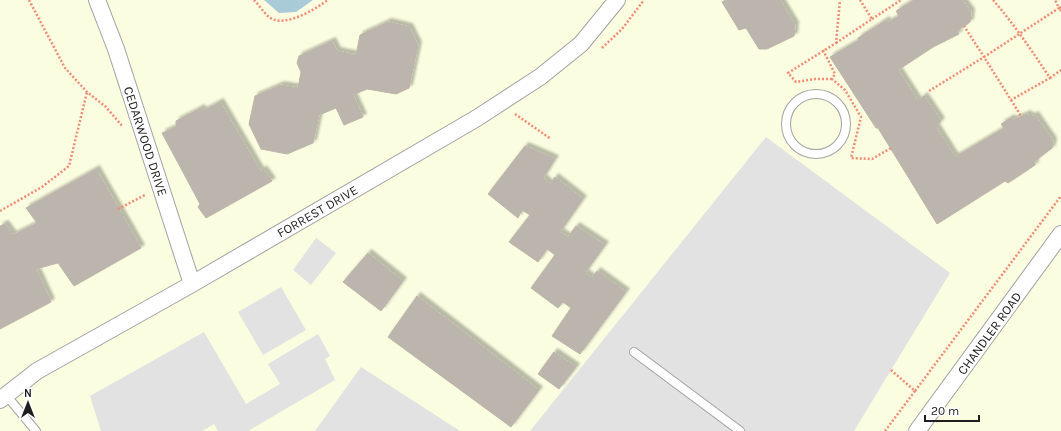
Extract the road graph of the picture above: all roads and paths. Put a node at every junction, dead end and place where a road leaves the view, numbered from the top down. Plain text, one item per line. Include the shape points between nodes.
1 (29, 0) edge
2 (97, 0) edge
3 (254, 0) edge
4 (328, 0) edge
5 (617, 0) edge
6 (840, 0) edge
7 (860, 0) edge
8 (901, 0) edge
9 (993, 0) edge
10 (1055, 0) edge
11 (1060, 9) edge
12 (872, 19) junction
13 (964, 26) dead end
14 (1020, 34) junction
15 (836, 43) junction
16 (823, 50) junction
17 (984, 57) junction
18 (1061, 70) edge
19 (1050, 78) junction
20 (832, 79) junction
21 (929, 91) dead end
22 (87, 92) junction
23 (1011, 100) junction
24 (1021, 116) dead end
25 (126, 131) dead end
26 (891, 148) dead end
27 (808, 154) joint
28 (143, 189) dead end
29 (1061, 196) edge
30 (118, 209) dead end
31 (0, 211) edge
32 (1061, 234) edge
33 (192, 284) junction
34 (634, 352) dead end
35 (891, 370) dead end
36 (915, 391) junction
37 (3, 398) edge
38 (36, 431) edge
39 (740, 431) edge
40 (885, 431) edge
41 (917, 431) edge

1 - 22 path via 65,68
2 - 33 street, CEDARWOOD DRIVE via 118,56
3 - 4 path via 270,18 282,21 297,18
5 - 33 street, FORREST DRIVE via 581,44 540,77 477,118
6 - 15 path
7 - 12 path
8 - 12 path
9 - 14 path
10 - 11 path
11 - 14 path
12 - 15 path
13 - 17 path
14 - 17 path
14 - 19 path
15 - 16 path
16 - 20 path via 835,74
16 - 20 path via 788,73 796,82
17 - 21 path
17 - 23 path
18 - 19 path
19 - 23 path
20 - 26 path via 845,90 862,117 851,158 872,159
22 - 25 path via 106,107
22 - 31 path via 69,166 42,187
23 - 24 path
27 - 27 lane via 820,155 832,151 841,143 846,132 847,120 843,109 835,100 824,95 812,94 801,98 786,116 790,140 798,149
28 - 30 path via 145,196
29 - 36 path
32 - 41 street, CHANDLER ROAD
33 - 37 street, FORREST DRIVE via 37,371
34 - 39 lane
35 - 36 path
36 - 40 path
37 - 38 lane

